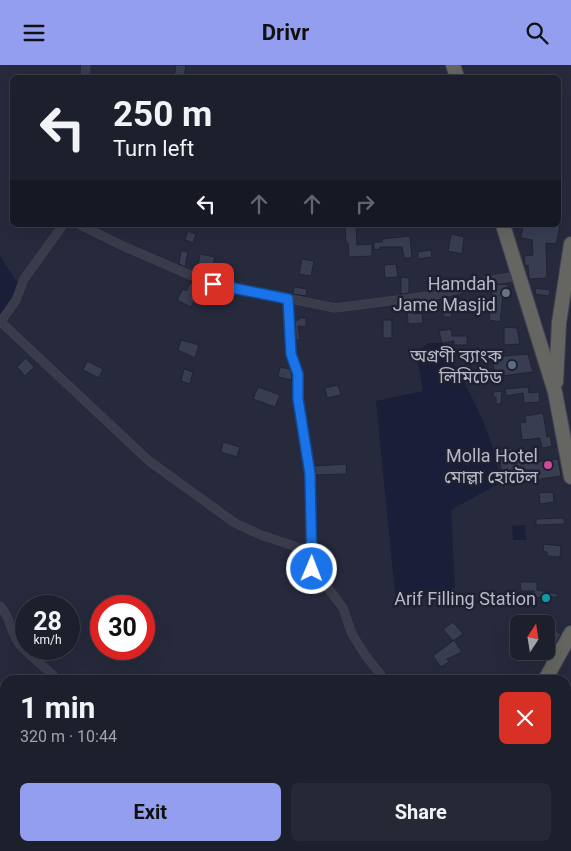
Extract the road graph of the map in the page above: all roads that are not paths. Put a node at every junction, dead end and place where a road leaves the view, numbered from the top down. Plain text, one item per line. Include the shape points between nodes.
1 (62, 227) edge
2 (84, 227) edge
3 (504, 227) edge
4 (571, 244) edge
5 (519, 276) junction
6 (288, 299) junction
7 (1, 322) edge
8 (555, 392) junction
9 (570, 470) edge
10 (312, 569) junction
11 (0, 606) edge
12 (571, 633) edge
13 (53, 675) edge
14 (381, 675) edge
15 (548, 675) edge

1 - 7 street via 24,279 16,300
2 - 6 street via 204,281
3 - 5 highway
4 - 8 highway via 559,323
5 - 6 street via 436,295 338,307
5 - 8 highway
6 - 10 street via 291,354 298,374 298,399 310,474
7 - 10 street via 149,461 235,523 297,547
8 - 9 highway
10 - 14 street via 343,608 352,634
11 - 13 street via 8,616 20,645
12 - 15 highway

